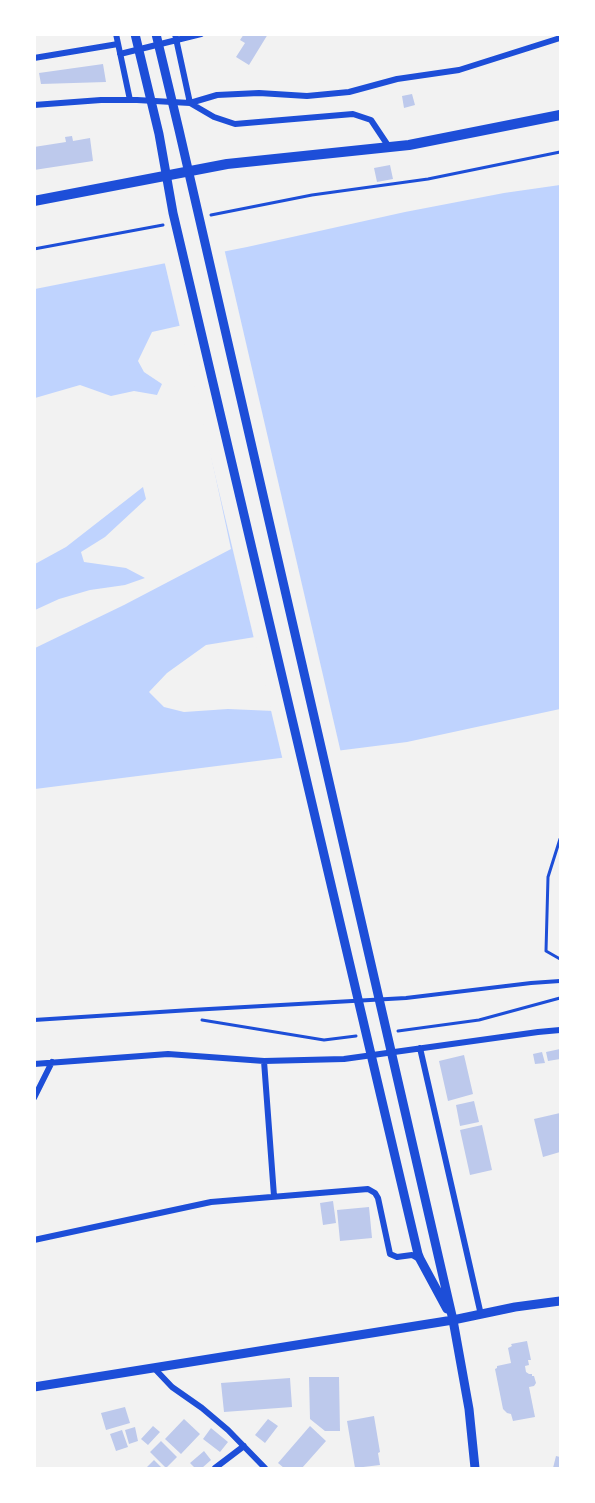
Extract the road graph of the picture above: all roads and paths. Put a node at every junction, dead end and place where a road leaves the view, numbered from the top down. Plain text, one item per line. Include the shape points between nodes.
1 (116, 34) edge
2 (135, 34) edge
3 (156, 34) edge
4 (201, 34) edge
5 (176, 37) edge
6 (561, 38) edge
7 (118, 44) junction
8 (120, 54) junction
9 (34, 58) edge
10 (130, 100) junction
11 (190, 103) junction
12 (34, 105) edge
13 (561, 115) edge
14 (389, 147) junction
15 (561, 152) edge
16 (188, 171) junction
17 (165, 176) junction
18 (34, 201) edge
19 (206, 216) dead end
20 (173, 218) junction
21 (34, 249) edge
22 (561, 839) edge
23 (560, 846) edge
24 (561, 959) edge
25 (561, 981) edge
26 (561, 998) edge
27 (193, 1019) dead end
28 (34, 1020) edge
29 (561, 1030) edge
30 (391, 1032) dead end
31 (357, 1036) dead end
32 (420, 1048) junction
33 (264, 1060) junction
34 (52, 1062) junction
35 (34, 1064) edge
36 (34, 1098) edge
37 (274, 1196) junction
38 (34, 1240) edge
39 (419, 1257) junction
40 (561, 1300) edge
41 (481, 1315) junction
42 (453, 1320) junction
43 (154, 1368) junction
44 (34, 1387) edge
45 (244, 1446) junction
46 (215, 1468) edge
47 (265, 1468) edge
48 (476, 1468) edge

1 - 7 street
2 - 17 street
3 - 16 street
4 - 5 street
5 - 8 street
5 - 11 street
6 - 11 street via 459,70 398,79 349,92 307,96 217,95
7 - 8 street
7 - 9 street
8 - 10 street
10 - 11 street
10 - 12 street
11 - 14 street via 235,124 353,114 371,120
13 - 14 main road
14 - 16 main road
15 - 19 path
16 - 17 main road
16 - 42 street
17 - 18 main road
17 - 20 street
20 - 21 path via 118,234
20 - 39 street
22 - 23 path
23 - 24 path via 548,877 546,951
25 - 28 lane via 406,998
26 - 30 path via 479,1020
27 - 31 path via 324,1040
29 - 32 street
32 - 33 street via 344,1059
32 - 41 street
33 - 34 street via 168,1054
33 - 37 street
34 - 35 street
34 - 36 street
37 - 38 street via 211,1202
37 - 39 street via 368,1189 378,1198 390,1254
39 - 42 street
40 - 41 street
41 - 42 street
42 - 43 street
42 - 48 street
43 - 44 street
43 - 45 street
45 - 46 street
45 - 47 street

